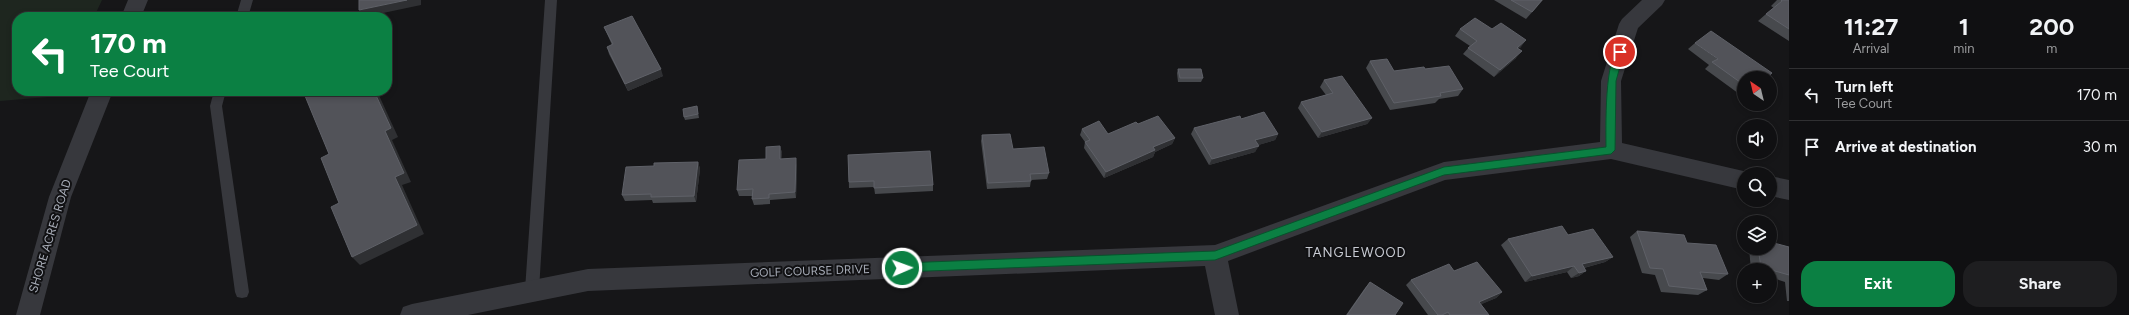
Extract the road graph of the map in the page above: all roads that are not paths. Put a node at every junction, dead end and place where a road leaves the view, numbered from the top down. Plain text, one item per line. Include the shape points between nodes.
1 (138, 0) edge
2 (247, 0) edge
3 (551, 0) edge
4 (1655, 0) edge
5 (133, 12) edge
6 (243, 12) edge
7 (100, 96) edge
8 (219, 96) edge
9 (1611, 150) junction
10 (1737, 178) edge
11 (1777, 187) edge
12 (1789, 190) edge
13 (1215, 255) junction
14 (532, 290) junction
15 (242, 292) dead end
16 (28, 315) edge
17 (412, 315) edge
18 (1227, 315) edge

1 - 5 street
2 - 6 lane
3 - 14 lane
4 - 9 street via 1628,24 1611,81
7 - 16 street, SHORE ACRES ROAD via 60,197
8 - 15 lane via 216,106
9 - 10 street, GOLF COURSE DRIVE
9 - 13 street, GOLF COURSE DRIVE via 1444,171
11 - 12 street
13 - 14 street, GOLF COURSE DRIVE via 588,280
13 - 18 street
14 - 17 street, GOLF COURSE DRIVE

